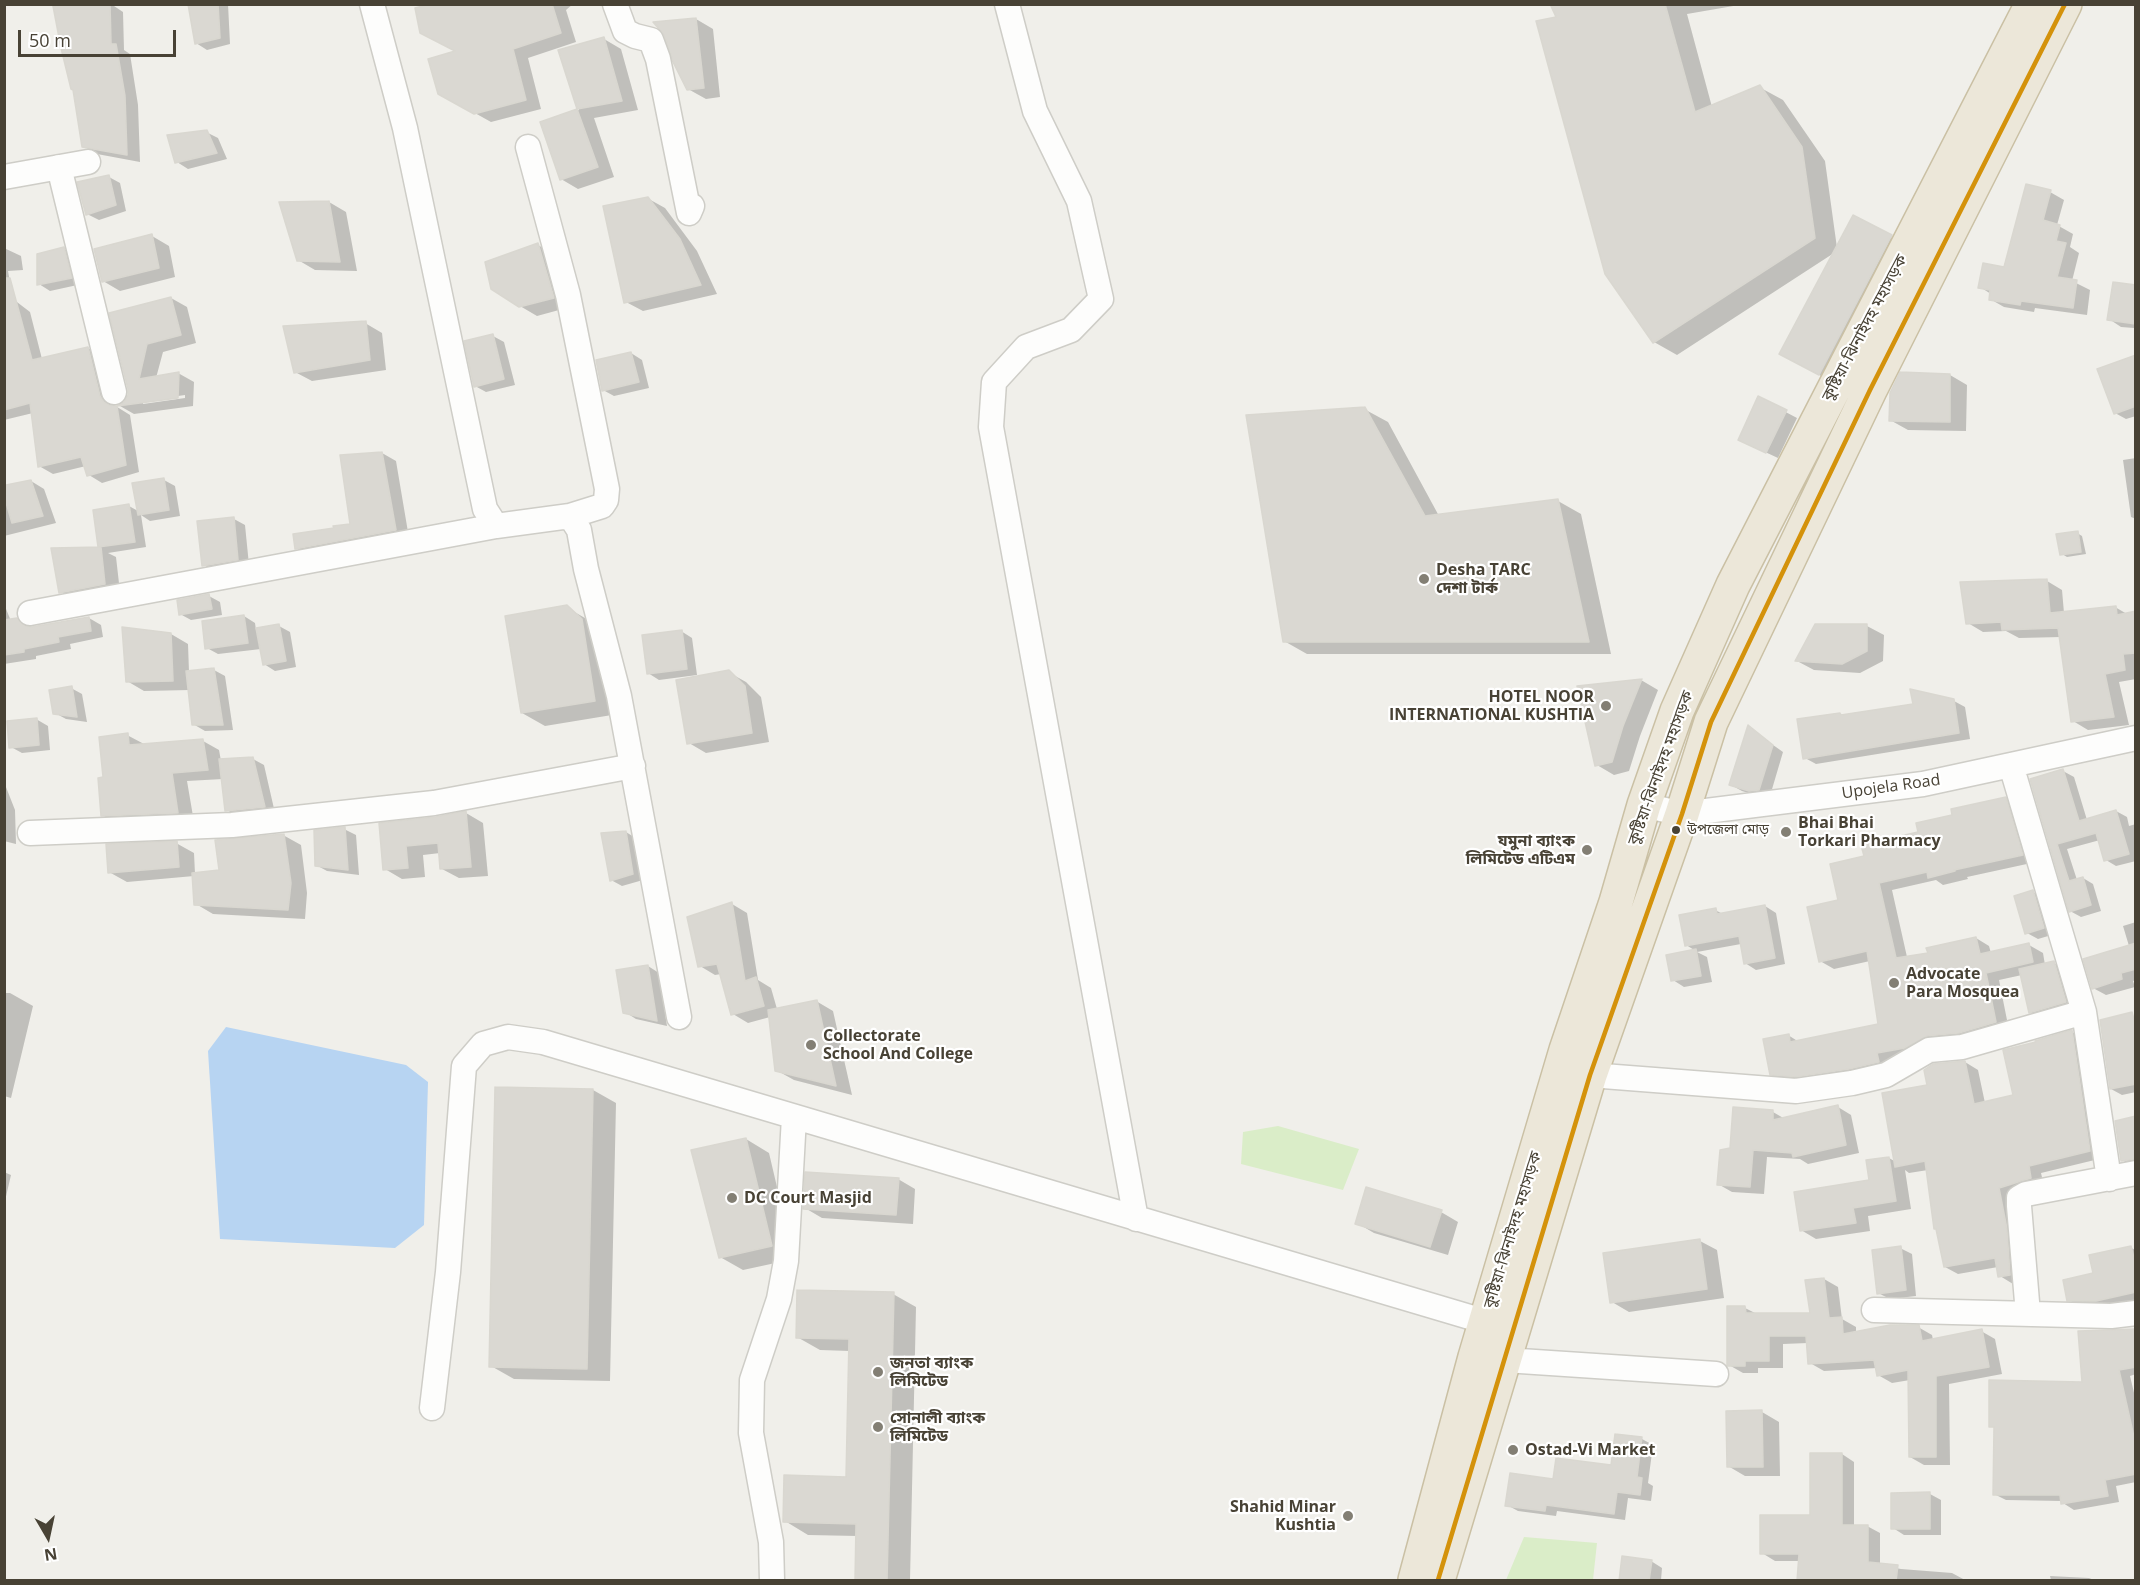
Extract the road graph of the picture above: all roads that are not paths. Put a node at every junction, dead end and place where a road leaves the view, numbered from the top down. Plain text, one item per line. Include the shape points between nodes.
1 (372, 4) edge
2 (615, 4) edge
3 (1007, 4) edge
4 (2032, 4) edge
5 (2065, 4) edge
6 (528, 147) dead end
7 (88, 162) dead end
8 (59, 167) junction
9 (4, 177) edge
10 (692, 206) dead end
11 (1946, 206) junction
12 (114, 392) dead end
13 (570, 516) junction
14 (496, 526) junction
15 (30, 613) dead end
16 (2136, 738) edge
17 (2011, 765) junction
18 (633, 766) junction
19 (1644, 805) junction
20 (1682, 814) junction
21 (30, 833) dead end
22 (2084, 1012) junction
23 (679, 1017) dead end
24 (1590, 1075) junction
25 (794, 1117) junction
26 (2136, 1173) edge
27 (2109, 1179) junction
28 (1136, 1219) junction
29 (1874, 1310) dead end
30 (2136, 1313) edge
31 (2028, 1314) junction
32 (1501, 1337) junction
33 (1716, 1374) dead end
34 (432, 1408) dead end
35 (772, 1581) edge
36 (1415, 1581) edge
37 (1438, 1581) edge

1 - 14 street via 405,128 485,509
2 - 10 street via 625,31 651,40 689,213
3 - 28 street via 1035,111 1079,201 1101,299 1071,330 1026,347 994,382 991,427
4 - 11 highway, কুষ্টিয়া-ঝিনাইদহ মহাসড়ক
5 - 11 highway, কুষ্টিয়া-ঝিনাইদহ মহাসড়ক
6 - 13 street via 568,295 607,489 602,506
7 - 8 street
8 - 9 street
8 - 12 street
11 - 19 highway, কুষ্টিয়া-ঝিনাইদহ মহাসড়ক via 1733,585 1677,711
11 - 20 highway, কুষ্টিয়া-ঝিনাইদহ মহাসড়ক via 1870,390 1711,722
13 - 14 street
13 - 18 street via 579,530
14 - 15 street
16 - 17 street, Upojela Road
17 - 20 street, Upojela Road via 1923,784
17 - 22 street
18 - 21 street via 410,806 232,825
18 - 23 street
19 - 20 street, Upojela Road
19 - 32 highway, কুষ্টিয়া-ঝিনাইদহ মহাসড়ক via 1566,1050
20 - 24 highway, কুষ্টিয়া-ঝিনাইদহ মহাসড়ক
22 - 24 street via 1962,1047 1929,1050 1886,1075 1796,1091
22 - 27 street
24 - 32 highway, কুষ্টিয়া-ঝিনাইদহ মহাসড়ক
25 - 28 street
25 - 34 street via 543,1042 508,1037 483,1044 464,1066 448,1272
25 - 35 street via 786,1261 776,1308 752,1380 751,1433 771,1542
26 - 27 street
27 - 31 street via 2019,1198
28 - 32 street
29 - 31 street
30 - 31 street
32 - 33 street
32 - 36 highway, কুষ্টিয়া-ঝিনাইদহ মহাসড়ক
32 - 37 highway, কুষ্টিয়া-ঝিনাইদহ মহাসড়ক

